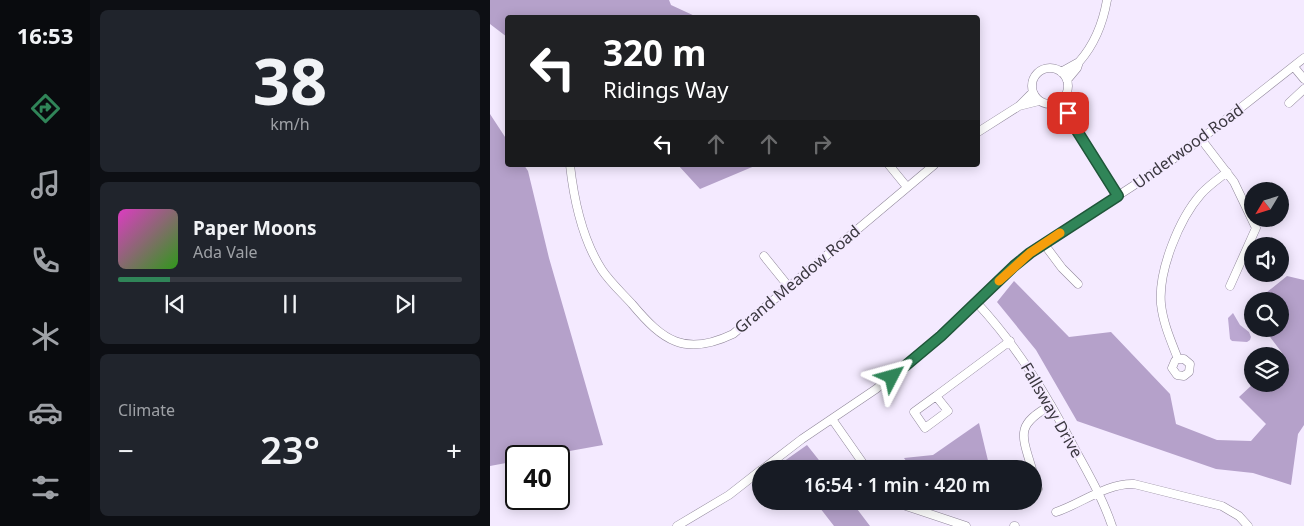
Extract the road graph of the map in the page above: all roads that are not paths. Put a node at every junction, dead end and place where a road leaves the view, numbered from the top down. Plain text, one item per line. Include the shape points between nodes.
1 (1108, 0) edge
2 (1304, 58) edge
3 (1079, 62) junction
4 (1294, 67) junction
5 (1061, 72) junction
6 (1304, 79) edge
7 (1067, 80) junction
8 (1304, 89) edge
9 (1032, 92) junction
10 (1063, 99) junction
11 (1039, 101) junction
12 (1289, 103) dead end
13 (1055, 104) junction
14 (1019, 106) junction
15 (1069, 118) junction
16 (980, 131) edge
17 (1201, 139) junction
18 (570, 167) edge
19 (892, 167) edge
20 (932, 167) edge
21 (1227, 172) junction
22 (907, 187) junction
23 (1118, 196) junction
24 (1044, 244) junction
25 (764, 256) dead end
26 (1078, 284) dead end
27 (1230, 286) dead end
28 (789, 287) junction
29 (976, 303) junction
30 (1010, 341) junction
31 (1178, 359) dead end
32 (936, 396) dead end
33 (1051, 405) junction
34 (832, 419) junction
35 (774, 460) edge
36 (861, 460) edge
37 (1029, 460) edge
38 (752, 477) edge
39 (1098, 493) junction
40 (918, 510) edge
41 (1056, 512) dead end
42 (677, 526) edge
43 (966, 526) edge
44 (1112, 526) edge
45 (1248, 526) edge

1 - 3 street via 1098,32
2 - 4 street, Underwood Road
3 - 5 street
3 - 7 street
4 - 6 street
4 - 17 street, Underwood Road
5 - 7 street
5 - 9 street via 1051,68 1041,70 1032,81
7 - 10 street via 1068,91
8 - 12 street
9 - 11 street
9 - 14 street
10 - 13 street
10 - 15 street
11 - 13 street
11 - 14 street
13 - 15 street
14 - 16 street
15 - 23 street
17 - 21 street
17 - 23 street, Underwood Road
18 - 28 street, Grand Meadow Road via 579,215 594,257 603,272 648,323 668,339 683,344 717,342 733,334
19 - 22 street
20 - 22 street, Grand Meadow Road
21 - 27 street via 1238,187 1256,228
21 - 31 street via 1194,202 1164,268 1161,304
22 - 28 street, Grand Meadow Road
23 - 24 street, Underwood Road
24 - 26 street
24 - 29 street, Underwood Road via 1014,266
25 - 28 street
29 - 30 street, Fallsway Drive
29 - 34 street, Underwood Road via 884,383
30 - 32 street
30 - 33 street, Fallsway Drive
33 - 37 street via 1037,413 1025,426 1023,435
33 - 39 street, Fallsway Drive
34 - 35 street, Underwood Road
34 - 36 street
38 - 42 street, Underwood Road via 722,500
39 - 41 street
39 - 44 street, Fallsway Drive
39 - 45 street via 1126,484 1144,486 1222,506
40 - 43 street

